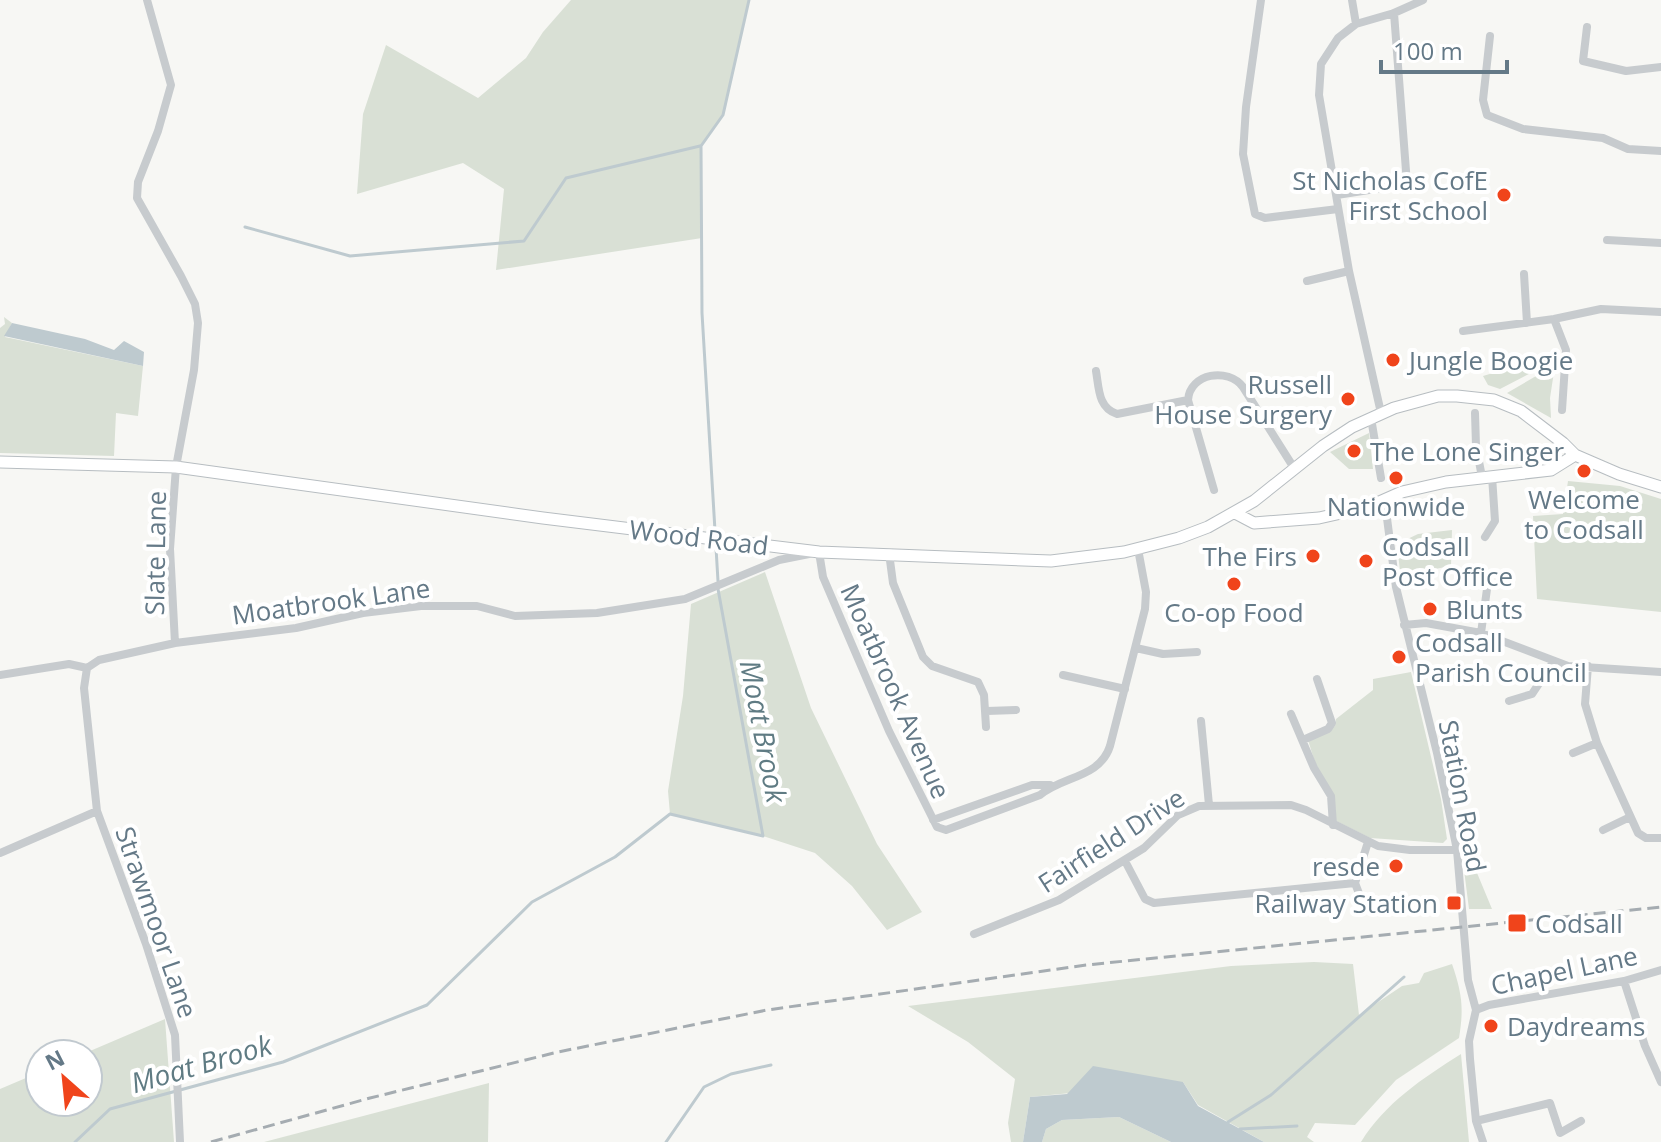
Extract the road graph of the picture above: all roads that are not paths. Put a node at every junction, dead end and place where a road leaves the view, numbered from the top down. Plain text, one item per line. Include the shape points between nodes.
1 (147, 0) edge
2 (1261, 0) edge
3 (1352, 0) edge
4 (1423, 0) edge
5 (1394, 13) junction
6 (1356, 24) junction
7 (1587, 27) dead end
8 (1490, 36) dead end
9 (1661, 67) edge
10 (1661, 151) edge
11 (1337, 195) junction
12 (1338, 209) junction
13 (1607, 240) dead end
14 (1661, 243) edge
15 (1349, 271) junction
16 (1524, 274) dead end
17 (1307, 281) dead end
18 (1661, 312) edge
19 (1554, 319) junction
20 (1527, 323) junction
21 (1463, 331) dead end
22 (1096, 371) dead end
23 (1188, 400) junction
24 (1562, 410) dead end
25 (1475, 413) dead end
26 (1376, 415) junction
27 (1575, 455) junction
28 (0, 462) edge
29 (176, 467) junction
30 (1294, 468) junction
31 (1487, 476) junction
32 (1381, 478) dead end
33 (1661, 487) edge
34 (1214, 490) dead end
35 (1386, 498) junction
36 (1235, 513) junction
37 (1485, 537) dead end
38 (1138, 549) junction
39 (819, 552) junction
40 (889, 553) junction
41 (1487, 589) dead end
42 (1404, 625) junction
43 (1481, 633) junction
44 (175, 643) junction
45 (1136, 648) junction
46 (1197, 652) dead end
47 (1554, 661) junction
48 (1588, 666) junction
49 (87, 668) junction
50 (1661, 672) edge
51 (0, 675) edge
52 (1063, 675) dead end
53 (1317, 679) dead end
54 (1125, 689) junction
55 (1509, 701) dead end
56 (1016, 710) dead end
57 (987, 711) junction
58 (1291, 714) dead end
59 (1201, 721) dead end
60 (986, 727) dead end
61 (1303, 740) junction
62 (1597, 743) junction
63 (1573, 753) dead end
64 (1209, 805) junction
65 (97, 811) junction
66 (1630, 817) junction
67 (1333, 825) junction
68 (1603, 830) dead end
69 (1661, 838) edge
70 (1368, 842) junction
71 (1457, 850) junction
72 (0, 853) edge
73 (1125, 861) junction
74 (1355, 883) junction
75 (1363, 904) dead end
76 (974, 934) dead end
77 (1661, 970) edge
78 (1624, 981) junction
79 (1476, 1010) junction
80 (1661, 1082) edge
81 (1476, 1121) junction
82 (1581, 1121) dead end
83 (179, 1139) edge
84 (1483, 1142) edge

1 - 29 street, Slate Lane via 171,85 137,198 195,304 198,323
2 - 12 street via 1243,154 1255,214 1278,218
3 - 6 street
4 - 5 street
5 - 6 street
5 - 11 street via 1407,184
6 - 11 street via 1338,38 1321,64 1319,95
7 - 9 street via 1583,61 1626,71
8 - 10 street via 1483,100 1487,115 1523,129
11 - 12 street
12 - 15 street
13 - 14 street
15 - 17 street
15 - 26 street
16 - 20 street
18 - 19 street via 1601,309
19 - 20 street
19 - 24 street via 1566,350
20 - 21 street
22 - 23 street via 1101,399 1110,412
23 - 30 street via 1198,381 1233,376
23 - 34 street
25 - 31 street via 1476,446
26 - 27 street, Wood Road via 1438,396 1494,400 1521,411
26 - 30 street, Wood Road
26 - 32 street
27 - 31 street via 1551,470
27 - 33 street, Wood Road
28 - 29 street, Wood Road
29 - 39 street, Wood Road
29 - 44 street, Slate Lane via 170,549
30 - 36 street, Wood Road
31 - 35 street
31 - 37 street via 1495,521
35 - 36 street via 1319,518 1254,523
35 - 42 street, Station Road
36 - 38 street, Wood Road
38 - 40 street, Wood Road via 1051,561
38 - 45 street, Moatbrook Avenue via 1146,602
39 - 40 street, Wood Road
39 - 44 street, Moatbrook Lane via 779,560 685,599 597,613 515,616 477,606 421,606
39 - 54 street, Moatbrook Avenue via 823,577 889,731 939,829 1036,797 1051,785 1092,770 1110,746
40 - 57 street via 893,583 923,657 932,666 978,682
41 - 43 street
42 - 43 street via 1426,623
42 - 71 street, Station Road
43 - 47 street
44 - 49 street, Slate Lane via 99,660
45 - 46 street via 1163,654
45 - 54 street, Moatbrook Avenue
47 - 48 street
47 - 55 street via 1532,694
48 - 50 street
48 - 62 street via 1585,704
49 - 51 street via 69,664
49 - 65 street, Strawmoor Lane via 84,688
52 - 54 street
53 - 61 street via 1332,723
56 - 57 street
57 - 60 street
58 - 61 street
59 - 64 street
61 - 67 street via 1331,796
62 - 63 street
62 - 66 street
64 - 67 street, Fairfield Drive via 1291,805
64 - 73 street, Fairfield Drive via 1178,815
65 - 72 street
65 - 83 street, Strawmoor Lane via 175,1035
66 - 68 street
66 - 69 street via 1638,833
67 - 70 street, Fairfield Drive
70 - 71 street, Fairfield Drive via 1396,849
70 - 74 street
71 - 79 street, Station Road via 1468,980
73 - 74 street via 1149,903
73 - 76 street, Fairfield Drive via 1059,900
74 - 75 street
77 - 78 street, Chapel Lane
78 - 79 street, Chapel Lane
78 - 80 street
79 - 81 street via 1469,1041
81 - 82 street via 1550,1103 1560,1133
81 - 84 street

